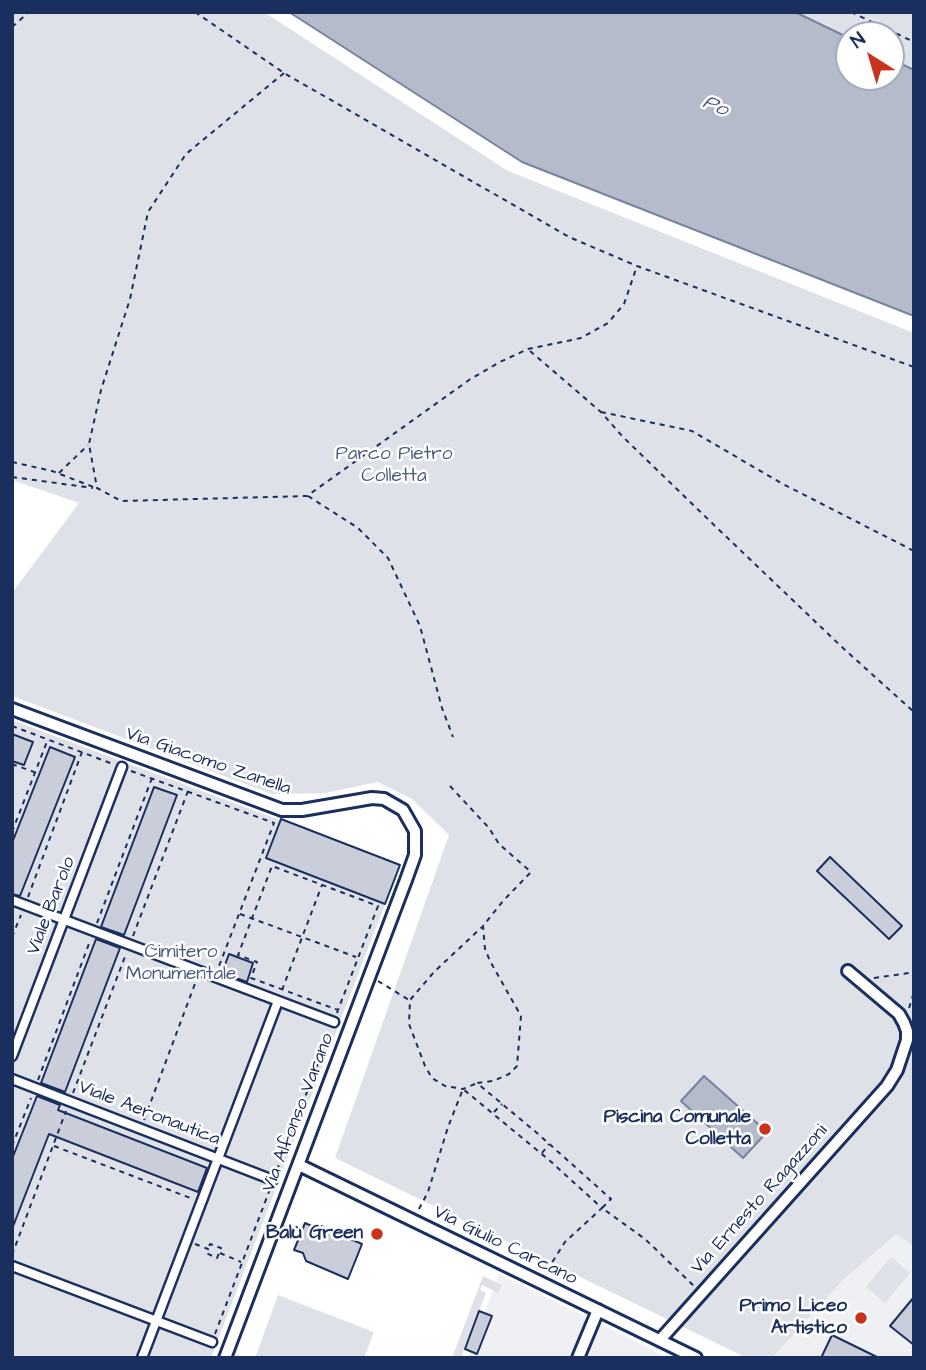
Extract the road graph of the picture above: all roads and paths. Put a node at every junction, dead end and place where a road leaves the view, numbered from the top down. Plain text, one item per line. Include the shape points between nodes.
1 (29, 12) edge
2 (195, 12) edge
3 (851, 12) edge
4 (12, 27) edge
5 (914, 43) edge
6 (284, 73) junction
7 (637, 266) junction
8 (528, 349) junction
9 (914, 367) edge
10 (601, 412) junction
11 (89, 444) junction
12 (12, 462) edge
13 (58, 473) junction
14 (12, 477) edge
15 (97, 488) junction
16 (307, 496) junction
17 (914, 551) edge
18 (12, 709) edge
19 (914, 712) edge
20 (12, 726) edge
21 (453, 737) dead end
22 (48, 739) junction
23 (82, 752) junction
24 (12, 764) edge
25 (122, 767) junction
26 (35, 773) junction
27 (152, 778) junction
28 (450, 786) dead end
29 (188, 791) junction
30 (12, 832) edge
31 (268, 837) junction
32 (273, 839) dead end
33 (406, 880) joint
34 (322, 885) junction
35 (12, 900) edge
36 (25, 905) junction
37 (239, 913) junction
38 (252, 918) junction
39 (64, 919) junction
40 (483, 926) junction
41 (94, 931) junction
42 (12, 937) edge
43 (302, 937) junction
44 (129, 945) junction
45 (358, 957) junction
46 (914, 970) edge
47 (848, 971) dead end
48 (200, 972) junction
49 (371, 976) junction
50 (214, 978) junction
51 (857, 980) junction
52 (282, 990) junction
53 (410, 1000) junction
54 (278, 1001) junction
55 (338, 1010) junction
56 (334, 1022) junction
57 (12, 1056) edge
58 (12, 1079) edge
59 (477, 1083) junction
60 (35, 1087) junction
61 (463, 1089) junction
62 (70, 1100) junction
63 (502, 1104) junction
64 (493, 1113) junction
65 (142, 1128) junction
66 (549, 1144) junction
67 (53, 1145) junction
68 (12, 1146) edge
69 (542, 1153) junction
70 (220, 1158) junction
71 (299, 1165) junction
72 (273, 1180) junction
73 (202, 1203) junction
74 (602, 1209) junction
75 (413, 1220) junction
76 (187, 1241) junction
77 (208, 1249) junction
78 (219, 1253) junction
79 (12, 1255) edge
80 (242, 1262) junction
81 (12, 1266) edge
82 (541, 1282) junction
83 (701, 1292) junction
84 (598, 1310) junction
85 (157, 1321) junction
86 (660, 1340) junction
87 (212, 1342) joint
88 (142, 1358) edge
89 (225, 1358) edge
90 (578, 1358) edge
91 (696, 1358) edge

1 - 4 path
2 - 6 path
3 - 5 path
6 - 7 path via 569,237
6 - 11 path via 186,154 148,212 130,299
7 - 8 path via 624,304 608,323 581,338
7 - 9 path
8 - 10 path
8 - 16 path via 469,380
10 - 17 path via 692,431 780,483
10 - 19 path via 744,554
11 - 13 path
11 - 15 path
12 - 13 path
13 - 15 path
14 - 15 path
15 - 16 path via 121,501
16 - 21 path via 358,528 388,558 420,626
18 - 33 street, Via Giacomo Zanella via 282,810 372,798 394,803 415,831 415,855
20 - 22 path
22 - 23 path
22 - 26 path
23 - 25 path
23 - 36 path
24 - 26 path
25 - 27 path
25 - 39 street, Viale Barolo
26 - 30 path
27 - 29 path
27 - 41 path
28 - 40 path via 499,844 531,872
29 - 31 path via 274,823
29 - 44 path
31 - 32 path
31 - 37 path
33 - 49 street, Via Alfonso Varano
34 - 38 path via 272,866
34 - 43 path
34 - 45 path via 378,906
35 - 36 street
36 - 39 street
36 - 42 path
37 - 38 path
37 - 50 path
38 - 43 path
38 - 52 path via 238,954 257,962 251,978
39 - 41 street
39 - 57 street, Viale Barolo
40 - 53 path
40 - 59 path via 490,961 521,1016 520,1043 517,1066 509,1074
41 - 44 street
41 - 60 path
43 - 45 path
43 - 52 path
44 - 48 street
44 - 62 path
45 - 55 path
46 - 51 path
47 - 51 street, Via Ernesto Ragazzoni
48 - 50 street
48 - 65 path
49 - 53 path
49 - 71 street, Via Alfonso Varano
50 - 54 street
51 - 83 street, Via Ernesto Ragazzoni via 899,1014 907,1031 897,1070
52 - 55 path
53 - 61 path via 409,1024 432,1078
54 - 56 street
54 - 70 street
55 - 56 path
56 - 72 path
58 - 60 street, Viale Aeronautica
59 - 61 path
59 - 63 path
60 - 62 street, Viale Aeronautica
60 - 68 path
61 - 64 path
61 - 75 path via 428,1192
62 - 65 street, Viale Aeronautica
62 - 67 path
63 - 64 path
63 - 66 path
64 - 69 path
65 - 70 street, Viale Aeronautica
66 - 69 path
66 - 74 path via 611,1199
67 - 73 path
67 - 79 path
69 - 74 path
70 - 72 street, Viale Aeronautica
70 - 73 street
71 - 75 street, Via Giulio Carcano
71 - 89 street, Via Alfonso Varano
72 - 80 path
73 - 76 street
74 - 82 path via 565,1242
74 - 83 path via 645,1239
75 - 82 street, Via Giulio Carcano
76 - 77 path
76 - 85 street
77 - 78 path via 210,1244 221,1248
77 - 78 path via 206,1253 218,1258
78 - 80 path
80 - 87 path
81 - 85 street
82 - 84 street, Via Giulio Carcano
83 - 86 street, Via Ernesto Ragazzoni
84 - 86 street, Via Giulio Carcano
84 - 90 street
85 - 87 street
85 - 88 street
86 - 91 street, Via Giulio Carcano

